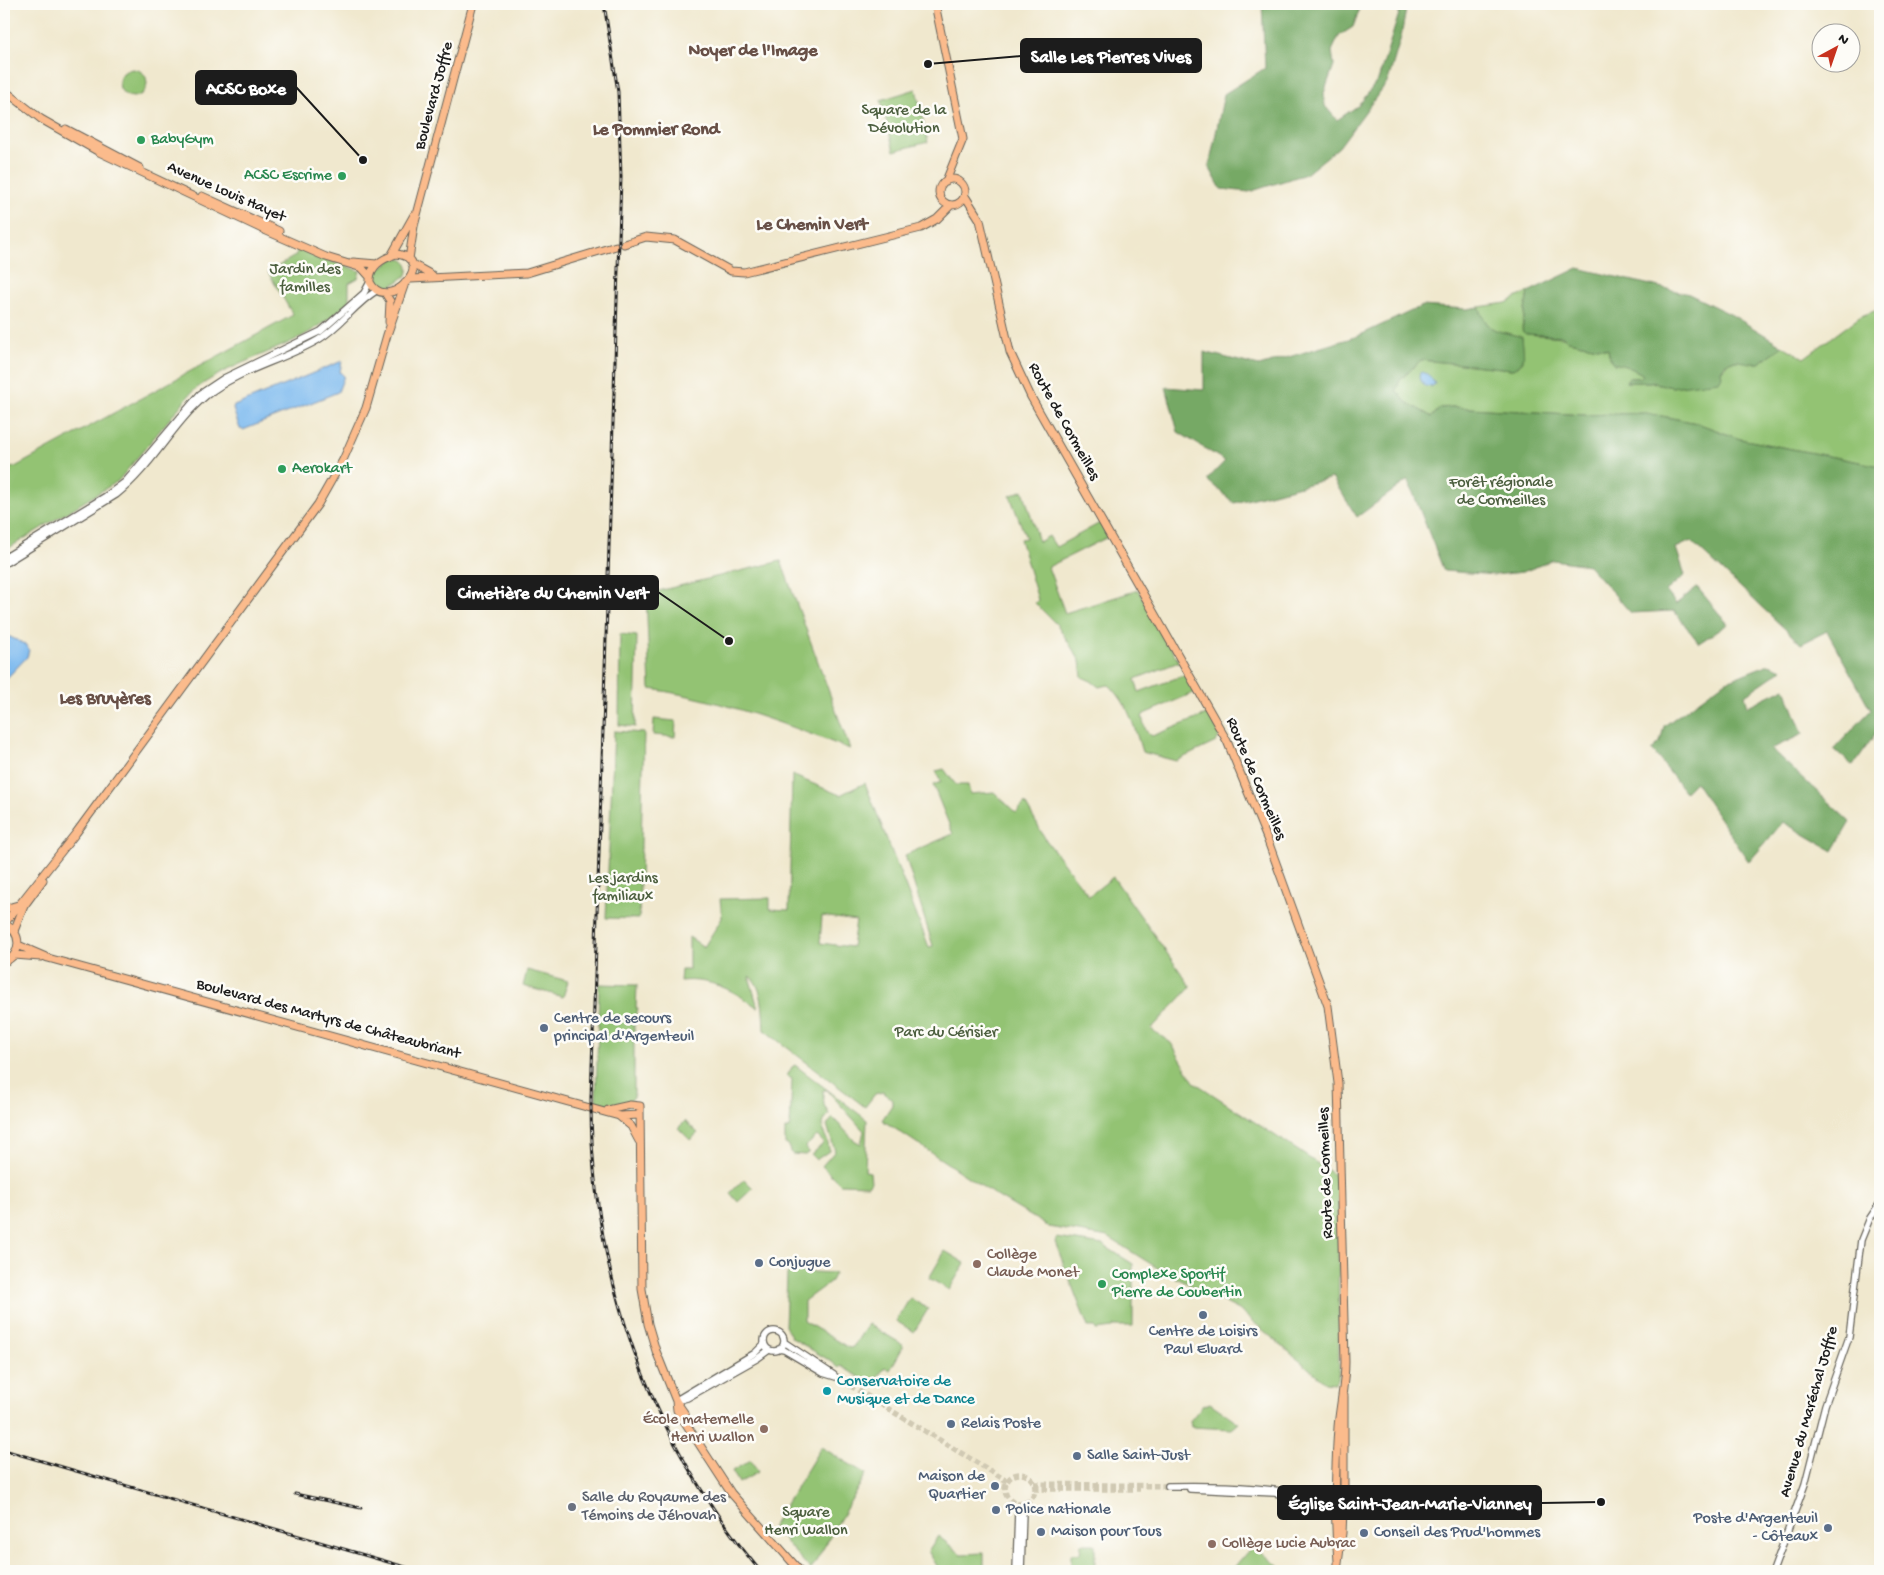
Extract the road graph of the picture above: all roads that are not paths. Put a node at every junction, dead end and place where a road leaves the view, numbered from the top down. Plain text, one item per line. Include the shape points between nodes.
1 (473, 4) edge
2 (935, 4) edge
3 (4, 90) edge
4 (17, 102) junction
5 (957, 157) junction
6 (946, 181) junction
7 (959, 182) junction
8 (423, 194) junction
9 (965, 196) junction
10 (941, 198) junction
11 (954, 205) junction
12 (934, 221) junction
13 (981, 221) junction
14 (624, 244) dead end
15 (616, 246) dead end
16 (391, 256) junction
17 (410, 261) junction
18 (377, 264) junction
19 (438, 276) junction
20 (370, 280) junction
21 (408, 281) junction
22 (376, 291) junction
23 (385, 293) junction
24 (387, 335) junction
25 (4, 558) edge
26 (4, 564) edge
27 (76, 833) junction
28 (18, 905) junction
29 (4, 909) edge
30 (4, 924) edge
31 (14, 931) junction
32 (18, 945) junction
33 (14, 955) junction
34 (48, 958) junction
35 (4, 962) edge
36 (600, 1110) junction
37 (640, 1115) junction
38 (619, 1116) junction
39 (640, 1144) junction
40 (1880, 1203) edge
41 (784, 1342) junction
42 (766, 1347) junction
43 (780, 1350) junction
44 (676, 1401) junction
45 (1168, 1488) tunnel mouth
46 (1339, 1506) junction
47 (800, 1571) edge
48 (1016, 1571) edge
49 (1021, 1571) edge
50 (1337, 1571) edge
51 (1773, 1571) edge

1 - 8 main road, Boulevard Joffre
2 - 5 main road via 962,134 963,142
3 - 4 main road, Avenue Louis Hayet
4 - 18 main road, Avenue Louis Hayet via 151,174 319,250 344,260
4 - 20 main road, Avenue Louis Hayet via 57,130 113,159 262,229 326,257 362,268
5 - 6 main road
5 - 7 main road
6 - 7 main road
6 - 10 main road via 940,188
7 - 9 main road via 964,187
8 - 16 main road, Boulevard Joffre
8 - 17 main road, Boulevard Joffre via 409,250
9 - 11 main road
9 - 13 main road, Route de Cormeilles
10 - 11 main road
10 - 12 main road via 941,207
11 - 12 main road
11 - 13 main road via 969,210
12 - 14 main road via 921,228 739,273 675,240 646,237
13 - 46 main road, Route de Cormeilles via 1010,352 1031,397 1227,741 1268,841 1328,1006 1338,1083 1345,1377
15 - 19 main road via 527,273
16 - 17 main road via 398,254
16 - 18 main road
17 - 19 main road via 427,273
17 - 21 main road via 413,272
18 - 20 main road
19 - 21 main road
20 - 22 main road
20 - 25 street via 364,293 321,331 224,378 200,394 120,486
21 - 23 main road
21 - 24 main road
22 - 23 main road
22 - 26 street via 319,340 230,380 211,392 193,408 131,483
23 - 24 main road via 391,305
24 - 27 main road via 366,408 329,486
27 - 28 main road
27 - 31 main road via 24,906
28 - 29 main road
28 - 30 main road
30 - 31 main road
31 - 32 main road
32 - 33 main road
32 - 34 main road, Boulevard des Martyrs de Châteaubriant
33 - 34 main road, Boulevard des Martyrs de Châteaubriant
33 - 35 main road
34 - 36 main road, Boulevard des Martyrs de Châteaubriant
36 - 37 main road, Boulevard des Martyrs de Châteaubriant via 640,1106
36 - 38 main road, Boulevard des Martyrs de Châteaubriant
37 - 38 main road, Boulevard des Martyrs de Châteaubriant
37 - 39 main road
38 - 39 main road via 631,1126
39 - 44 main road via 642,1288 656,1351
40 - 51 street, Avenue du Maréchal Joffre via 1861,1240 1849,1337 1825,1405 1805,1484
41 - 42 street via 782,1334 774,1330 766,1334
41 - 43 street
41 - 43 street via 836,1377
42 - 43 street
42 - 44 street via 758,1358
44 - 47 main road via 677,1410 731,1493
45 - 46 street via 1257,1487 1300,1493
46 - 50 main road, Route de Cormeilles via 1342,1533
48 - 49 street via 1020,1511

